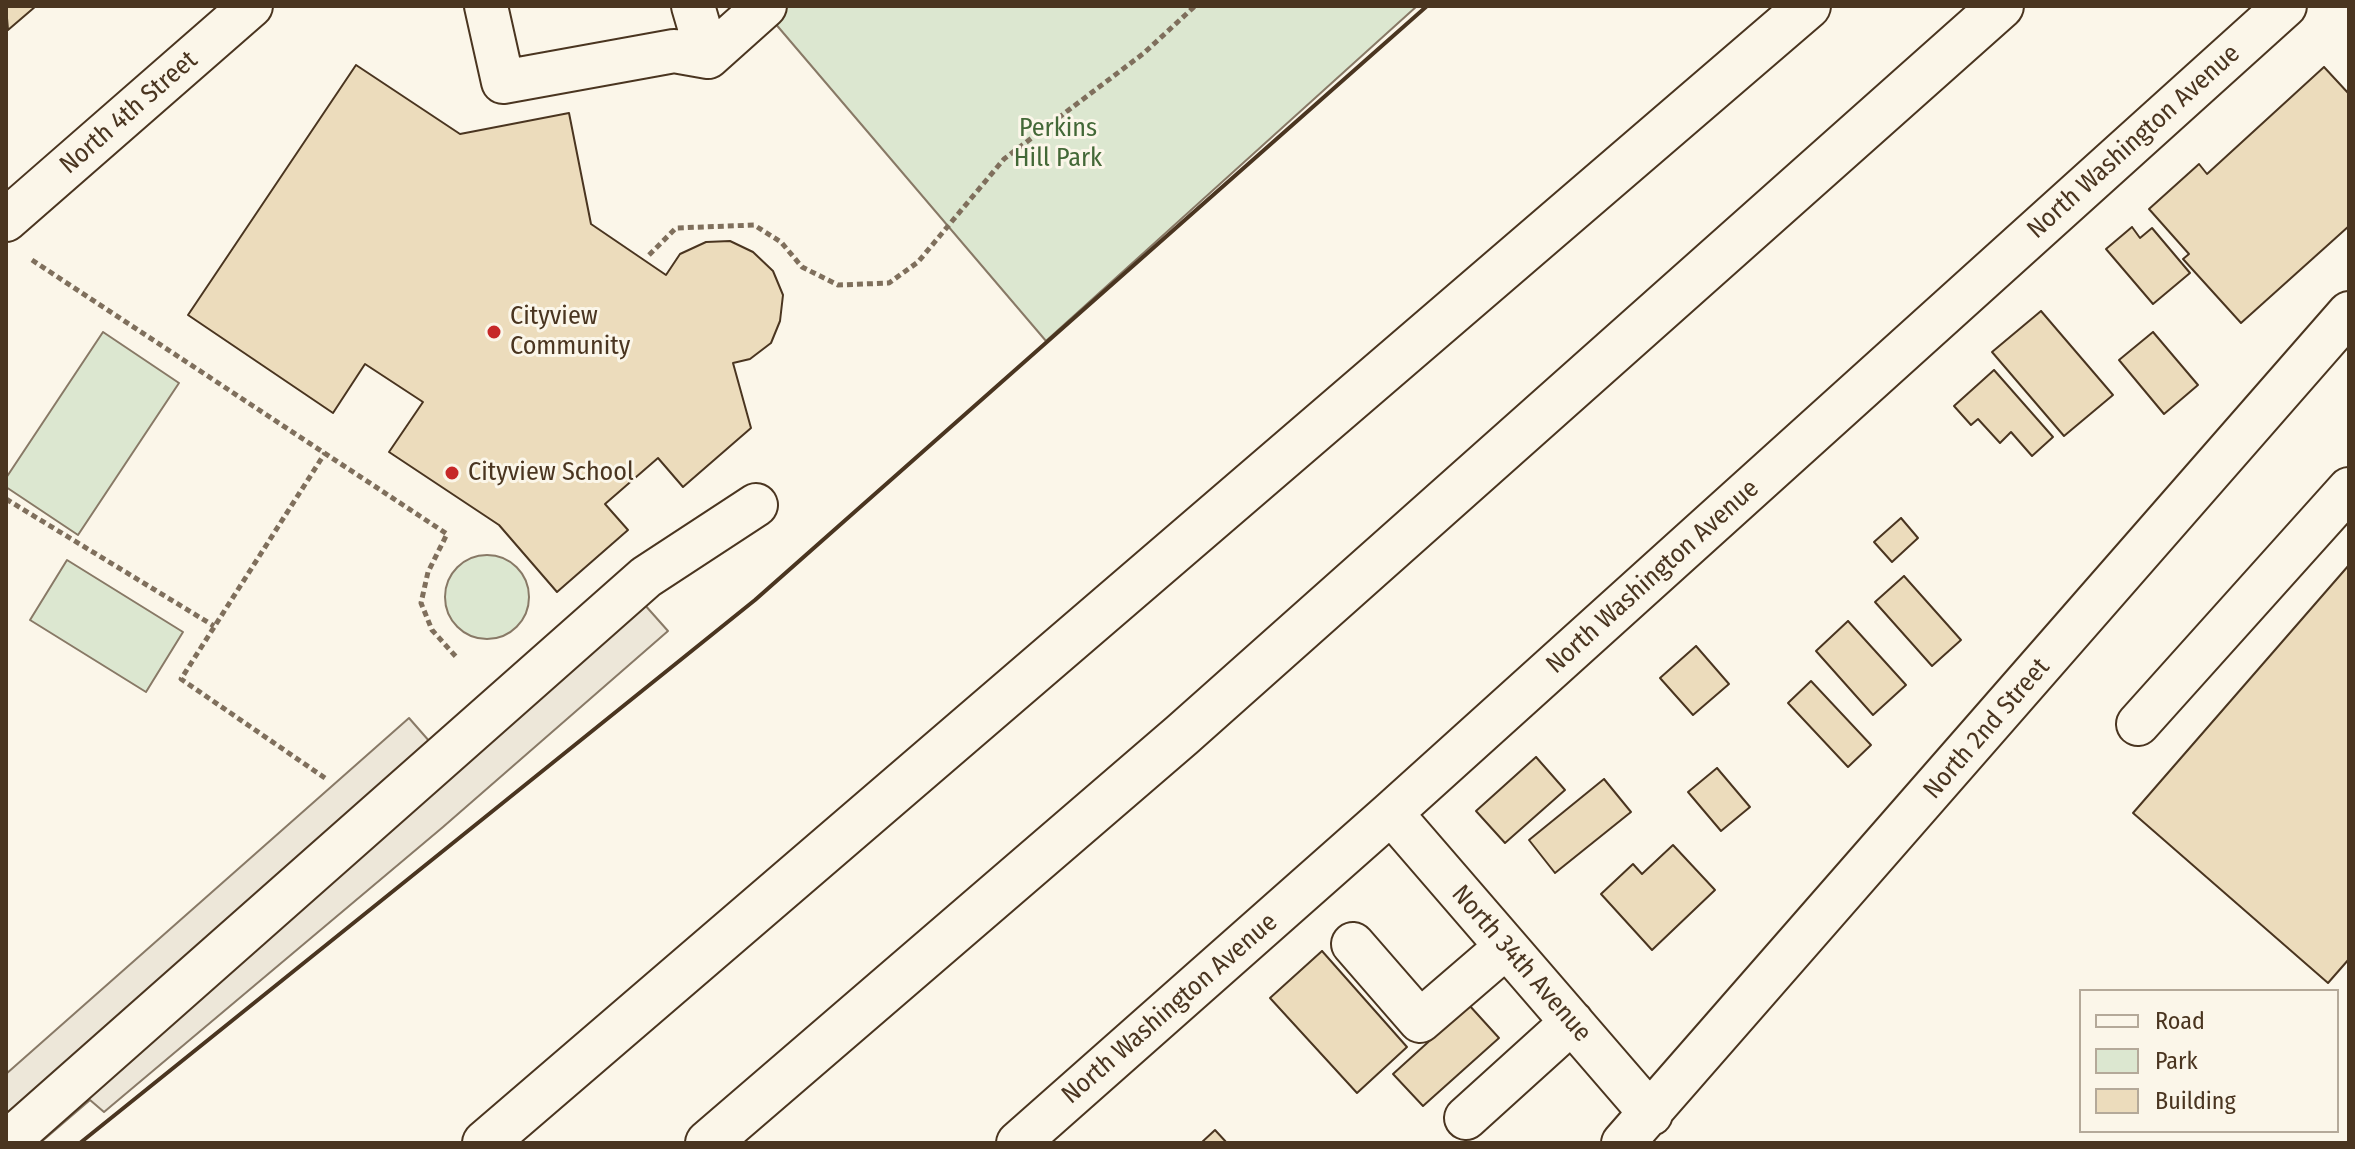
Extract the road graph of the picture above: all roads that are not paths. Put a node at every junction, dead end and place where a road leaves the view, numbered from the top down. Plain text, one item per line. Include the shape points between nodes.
1 (251, 6) edge
2 (486, 6) edge
3 (693, 6) edge
4 (765, 6) edge
5 (1808, 6) edge
6 (2001, 6) edge
7 (2285, 6) edge
8 (708, 57) junction
9 (6, 220) edge
10 (2349, 313) edge
11 (2349, 489) edge
12 (756, 505) dead end
13 (2138, 724) dead end
14 (1391, 813) junction
15 (1353, 944) dead end
16 (1506, 947) junction
17 (1572, 1022) junction
18 (1466, 1118) dead end
19 (1637, 1129) edge
20 (6, 1143) edge
21 (485, 1143) edge
22 (708, 1143) edge
23 (1018, 1143) edge

1 - 9 street, North 4th Street
2 - 8 street via 503,82 674,51
3 - 8 street
4 - 8 street
5 - 21 highway
6 - 22 highway via 1182,735
7 - 14 street, North Washington Avenue
10 - 19 street, North 2nd Street
11 - 13 street
12 - 20 street via 646,577
14 - 16 street, North 34th Avenue
14 - 23 street, North Washington Avenue
15 - 16 street via 1420,1021
16 - 17 street, North 34th Avenue
17 - 18 street
17 - 19 street, North 34th Avenue

